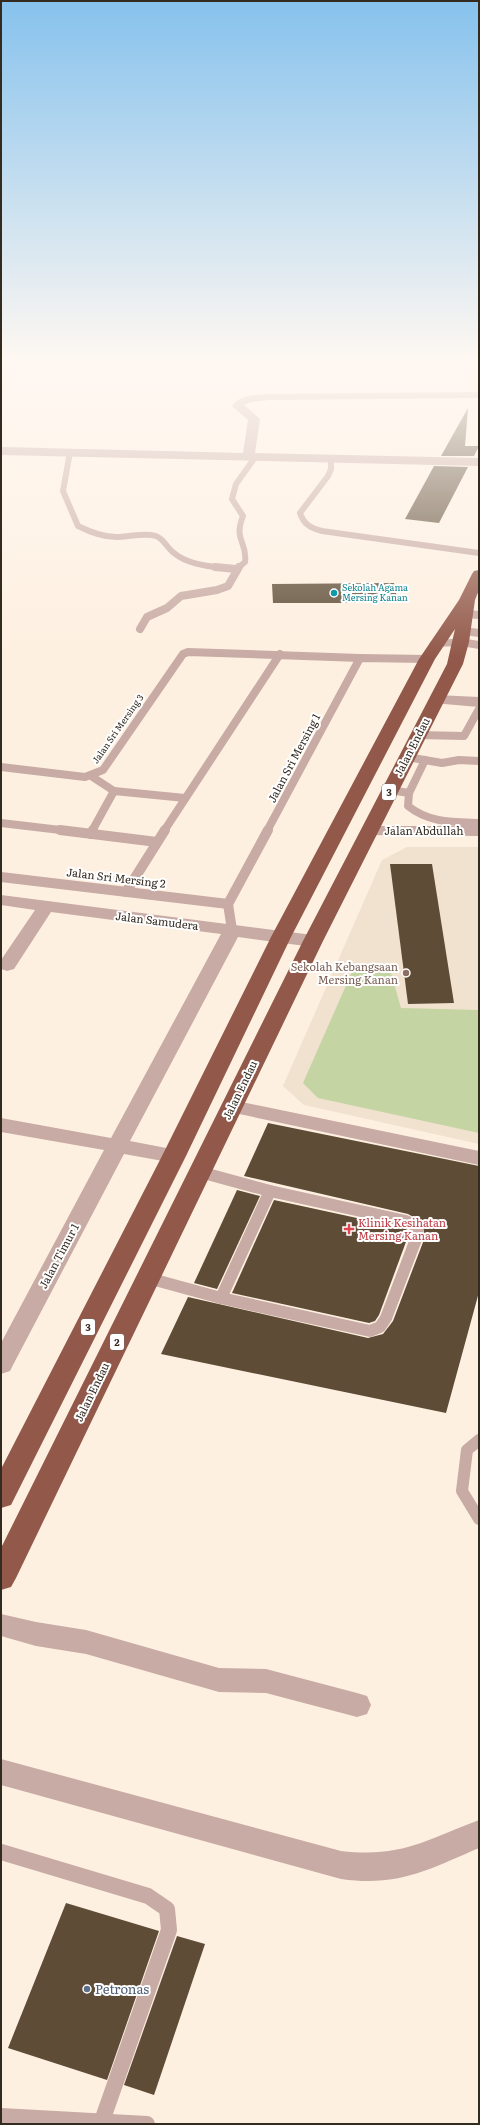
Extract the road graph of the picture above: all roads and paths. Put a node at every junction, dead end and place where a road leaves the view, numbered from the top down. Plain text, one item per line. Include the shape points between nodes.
1 (69, 458) edge
2 (251, 458) edge
3 (309, 458) edge
4 (331, 459) junction
5 (479, 462) edge
6 (479, 553) edge
7 (236, 569) junction
8 (479, 574) edge
9 (471, 610) edge
10 (140, 629) dead end
11 (479, 633) edge
12 (468, 639) edge
13 (431, 652) junction
14 (280, 654) junction
15 (360, 658) junction
16 (436, 700) junction
17 (479, 702) edge
18 (479, 709) edge
19 (418, 735) junction
20 (407, 757) junction
21 (425, 760) junction
22 (479, 761) edge
23 (1, 768) edge
24 (91, 776) junction
25 (390, 790) junction
26 (114, 791) junction
27 (409, 793) junction
28 (185, 798) junction
29 (1, 823) edge
30 (479, 823) edge
31 (369, 831) junction
32 (479, 831) edge
33 (91, 834) junction
34 (158, 842) junction
35 (1, 877) edge
36 (126, 892) junction
37 (1, 900) edge
38 (228, 904) junction
39 (46, 906) junction
40 (232, 930) junction
41 (280, 937) junction
42 (313, 941) junction
43 (7, 965) dead end
44 (232, 1106) junction
45 (1, 1125) edge
46 (117, 1147) junction
47 (174, 1156) junction
48 (479, 1158) edge
49 (200, 1172) junction
50 (270, 1191) junction
51 (148, 1278) junction
52 (221, 1298) junction
53 (1, 1365) edge
54 (479, 1440) edge
55 (1, 1497) edge
56 (479, 1519) edge
57 (1, 1578) edge
58 (1, 1625) edge
59 (357, 1705) dead end
60 (1, 1772) edge
61 (479, 1834) edge
62 (1, 1852) edge
63 (1, 2116) edge
64 (102, 2121) junction
65 (147, 2124) edge

1 - 7 lane via 63,491 78,526 112,537 152,535 162,539 166,549 193,563
2 - 7 lane via 236,484 232,499 243,516 238,533 246,555 244,562
3 - 4 street
4 - 5 street
4 - 6 lane via 328,476 300,513 304,524 322,531
7 - 10 lane via 228,586 181,596 167,608 148,617
8 - 9 highway, Jalan Endau / 3
9 - 12 highway, Jalan Endau / 3
9 - 13 highway, Jalan Endau / 3
11 - 12 lane
12 - 13 street
12 - 16 highway, Jalan Endau / 3
13 - 15 lane
13 - 41 highway, Jalan Endau / 3
14 - 15 lane
14 - 24 lane, Jalan Sri Mersing 3 via 198,651 183,654 103,770
14 - 28 lane
15 - 38 lane, Jalan Sri Mersing 1
16 - 17 street
16 - 19 highway, Jalan Endau / 3
18 - 19 lane via 464,736
19 - 20 highway, Jalan Endau / 3
20 - 21 lane
20 - 25 highway, Jalan Endau / 3
21 - 22 lane via 442,763 459,760
21 - 27 lane
23 - 24 lane, Jalan Sri Mersing 3
24 - 26 lane
25 - 27 lane
25 - 31 highway, Jalan Endau / 3
26 - 28 lane
26 - 33 lane
27 - 30 lane via 408,806 421,815 440,821
28 - 34 lane
29 - 33 lane
31 - 32 street, Jalan Abdullah
31 - 42 highway, Jalan Endau / 3
33 - 34 lane
34 - 36 lane
35 - 36 lane, Jalan Sri Mersing 2
36 - 38 lane, Jalan Sri Mersing 2
37 - 39 street, Jalan Samudera
38 - 40 lane
39 - 40 street, Jalan Samudera
39 - 43 street
40 - 41 street, Jalan Samudera
40 - 46 street, Jalan Timur 1
41 - 42 street, Jalan Samudera
41 - 47 highway, Jalan Endau / 3
42 - 44 highway, Jalan Endau / 3
44 - 48 street
44 - 49 highway, Jalan Endau / 2
45 - 46 street
46 - 47 street
46 - 53 street, Jalan Timur 1
47 - 55 highway, Jalan Endau / 3
49 - 50 lane
49 - 51 highway, Jalan Endau / 2
50 - 52 lane
50 - 52 lane via 406,1221 416,1226 418,1234 386,1318 380,1326 370,1331
51 - 52 lane
51 - 57 highway, Jalan Endau / 2
54 - 56 lane via 464,1456 462,1491
58 - 59 street via 86,1642 219,1680 266,1681
60 - 61 street via 341,1865 365,1868 407,1863
62 - 64 lane via 148,1896 167,1909 170,1930
63 - 64 lane
64 - 65 lane

